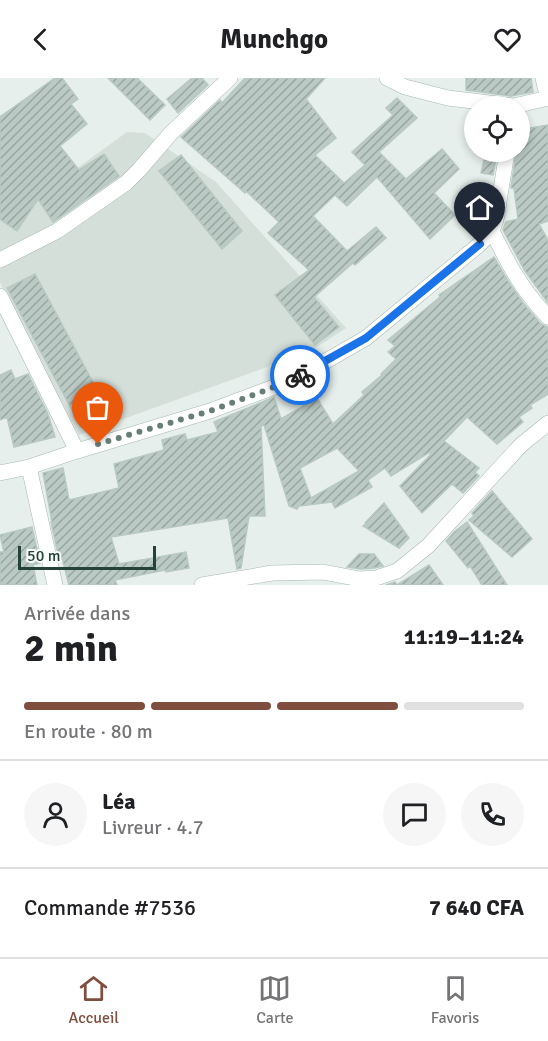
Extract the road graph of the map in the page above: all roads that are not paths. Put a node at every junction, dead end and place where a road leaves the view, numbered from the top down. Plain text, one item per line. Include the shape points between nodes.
1 (230, 78) edge
2 (387, 78) edge
3 (543, 78) edge
4 (548, 98) edge
5 (464, 100) edge
6 (530, 102) edge
7 (505, 162) edge
8 (492, 231) junction
9 (0, 260) edge
10 (0, 296) edge
11 (548, 317) edge
12 (548, 423) edge
13 (77, 451) junction
14 (29, 467) junction
15 (0, 473) edge
16 (55, 585) edge
17 (202, 585) edge

1 - 9 street via 171,133 126,183 57,231
2 - 5 street via 405,87
3 - 4 street
4 - 6 street
7 - 8 street
8 - 11 street via 516,278
8 - 13 street via 366,338 293,380 210,411
10 - 13 street
12 - 17 street via 521,445 428,546 397,571 360,579 323,572 272,573
13 - 14 street
14 - 15 street
14 - 16 street

